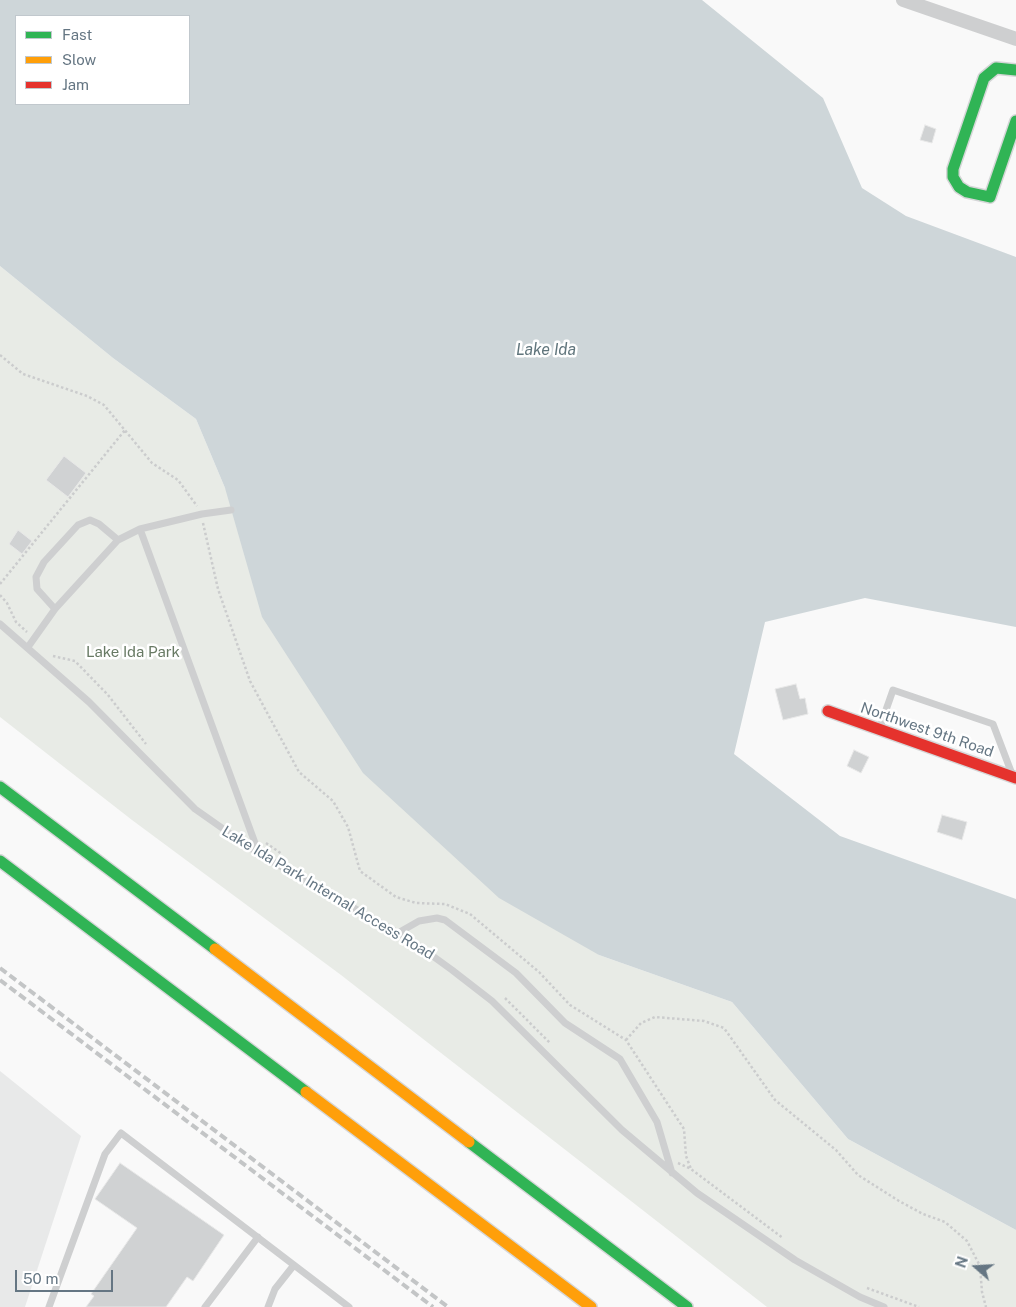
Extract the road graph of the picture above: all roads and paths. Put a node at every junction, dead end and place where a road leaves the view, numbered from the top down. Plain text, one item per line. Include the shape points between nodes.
1 (903, 0) edge
2 (1016, 39) edge
3 (1016, 70) edge
4 (1016, 121) edge
5 (0, 355) edge
6 (125, 430) junction
7 (231, 510) dead end
8 (202, 514) junction
9 (140, 529) junction
10 (118, 540) junction
11 (0, 584) edge
12 (54, 609) junction
13 (0, 624) edge
14 (28, 647) junction
15 (828, 711) dead end
16 (879, 729) junction
17 (1014, 777) edge
18 (0, 788) edge
19 (259, 854) junction
20 (0, 861) edge
21 (398, 933) junction
22 (626, 1040) junction
23 (691, 1169) dead end
24 (672, 1174) junction
25 (258, 1237) junction
26 (294, 1265) junction
27 (49, 1307) edge
28 (205, 1307) edge
29 (268, 1307) edge
30 (350, 1307) edge
31 (591, 1307) edge
32 (687, 1307) edge
33 (884, 1307) edge
34 (986, 1307) edge

1 - 2 street
3 - 4 main road via 996,68 984,78 953,169 953,177 959,187 990,197
5 - 6 path via 23,374 88,396 104,405
6 - 8 path via 152,463 178,480
6 - 11 path
7 - 8 lane
8 - 9 lane
8 - 22 path via 218,589 250,681 299,772 333,801 348,827 360,871 396,897 416,903 445,904 470,914 539,972 570,1004
9 - 10 lane
9 - 19 lane
10 - 12 lane
10 - 12 lane via 90,520 78,525 44,562 36,577 37,590
12 - 14 lane
13 - 14 lane, Lake Ida Park Internal Access Road
14 - 19 lane, Lake Ida Park Internal Access Road via 89,702 196,809
15 - 16 main road, Northwest 9th Road
16 - 17 main road, Northwest 9th Road
16 - 17 lane via 892,690 993,724
18 - 32 main road
19 - 21 lane, Lake Ida Park Internal Access Road
20 - 31 main road
21 - 24 lane, Lake Ida Park Internal Access Road via 492,1001 622,1130
21 - 24 lane via 419,921 445,920 516,973 565,1023 620,1059 657,1122
22 - 23 path via 684,1130 686,1156
22 - 34 path via 640,1023 655,1017 704,1020 724,1028 775,1100 836,1150 858,1175 898,1201 945,1222 967,1242 980,1266
24 - 33 lane, Lake Ida Park Internal Access Road via 795,1260
25 - 26 lane
25 - 27 lane via 120,1133 105,1154
25 - 28 lane
26 - 29 lane via 276,1289
26 - 30 lane

